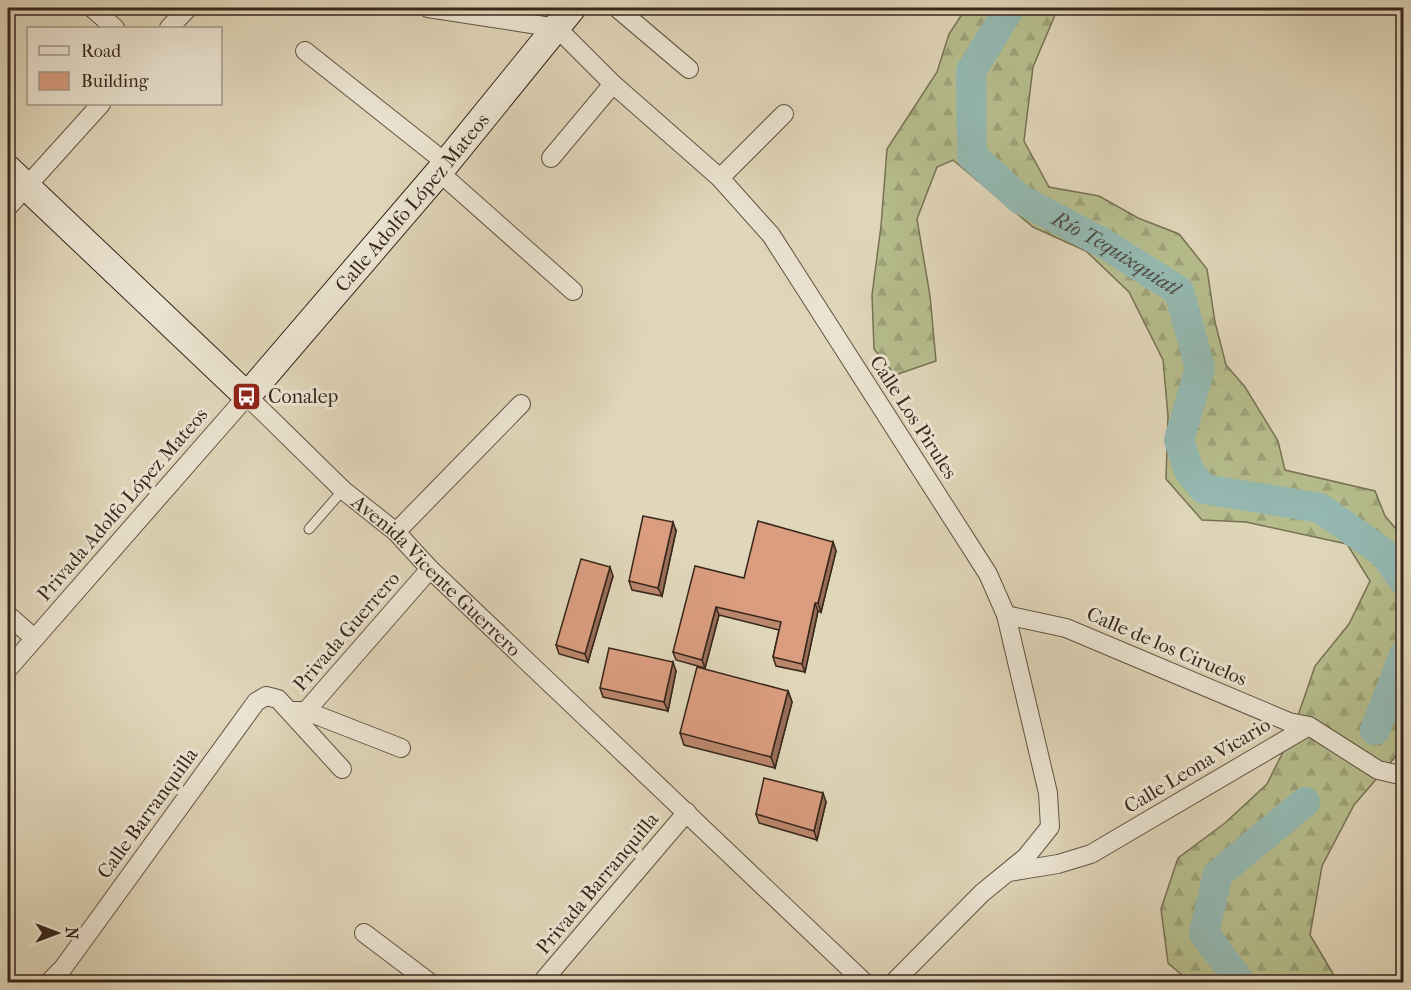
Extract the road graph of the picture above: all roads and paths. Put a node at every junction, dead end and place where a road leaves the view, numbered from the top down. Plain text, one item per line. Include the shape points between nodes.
1 (92, 8) edge
2 (188, 8) edge
3 (428, 8) edge
4 (617, 8) edge
5 (564, 18) edge
6 (114, 27) edge
7 (170, 27) edge
8 (305, 51) dead end
9 (689, 69) dead end
10 (613, 84) junction
11 (100, 105) edge
12 (784, 114) dead end
13 (551, 158) dead end
14 (442, 167) junction
15 (17, 178) edge
16 (720, 178) junction
17 (8, 207) edge
18 (573, 291) dead end
19 (248, 396) junction
20 (521, 404) dead end
21 (343, 490) junction
22 (309, 529) dead end
23 (396, 532) junction
24 (430, 569) junction
25 (8, 615) edge
26 (1006, 615) junction
27 (34, 638) junction
28 (8, 669) edge
29 (298, 711) junction
30 (1309, 726) junction
31 (400, 748) dead end
32 (342, 769) dead end
33 (1404, 776) edge
34 (687, 812) junction
35 (1004, 872) junction
36 (364, 933) dead end
37 (49, 982) edge
38 (429, 982) edge
39 (542, 982) edge
40 (864, 982) edge
41 (894, 982) edge

1 - 6 street
2 - 7 street
3 - 5 street
4 - 9 street
5 - 10 street, Calle Los Pirules
5 - 14 main road, Calle Adolfo López Mateos
8 - 14 street
10 - 13 street
10 - 16 street, Calle Los Pirules
11 - 15 street
12 - 16 street
14 - 18 street
14 - 19 main road, Calle Adolfo López Mateos
15 - 17 street
15 - 19 main road, Avenida Vicente Guerrero
16 - 26 street, Calle Los Pirules via 771,235 988,574
19 - 21 street, Avenida Vicente Guerrero
19 - 27 street, Privada Adolfo López Mateos
20 - 23 street
21 - 22 lane
21 - 23 street, Avenida Vicente Guerrero
23 - 24 street, Avenida Vicente Guerrero
24 - 29 street, Privada Guerrero
24 - 34 street, Avenida Vicente Guerrero
25 - 27 street
26 - 30 street, Calle de los Ciruelos via 1066,628 1289,722
26 - 35 street, Calle Los Pirules via 1048,793 1050,827 1026,857
27 - 28 street, Privada Adolfo López Mateos
29 - 31 street
29 - 32 street
29 - 37 street, Calle Barranquilla via 266,696 256,702
30 - 33 street via 1378,770
30 - 35 street, Calle Leona Vicario via 1091,854 1058,864
34 - 39 street, Privada Barranquilla
34 - 40 street, Avenida Vicente Guerrero
35 - 41 street, Calle Los Pirules
36 - 38 street

